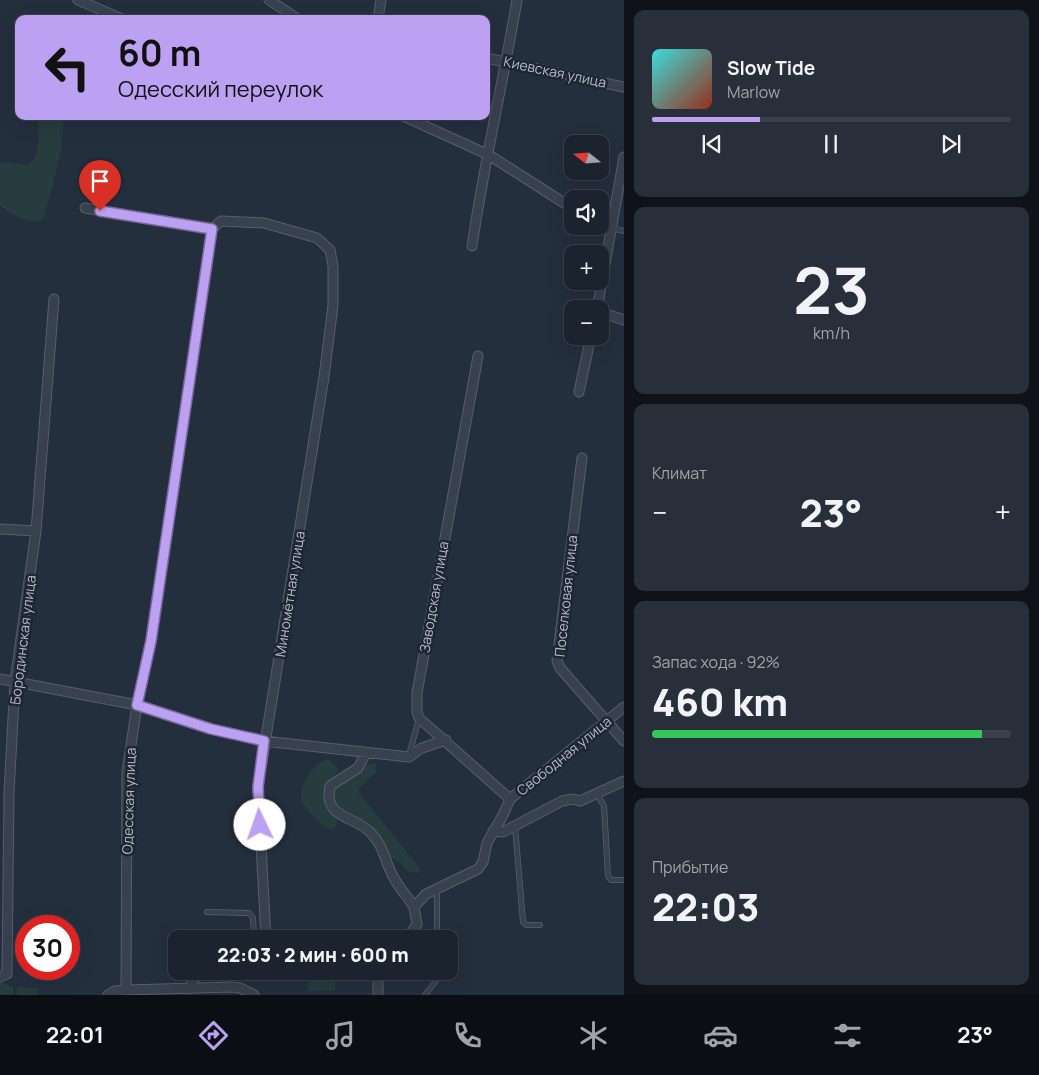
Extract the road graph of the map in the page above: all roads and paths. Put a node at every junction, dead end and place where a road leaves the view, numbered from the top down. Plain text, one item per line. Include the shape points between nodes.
1 (78, 0) edge
2 (269, 0) edge
3 (381, 0) edge
4 (518, 0) edge
5 (113, 15) edge
6 (292, 15) edge
7 (379, 15) edge
8 (490, 59) edge
9 (506, 62) junction
10 (624, 87) edge
11 (413, 120) edge
12 (489, 155) junction
13 (624, 157) edge
14 (564, 203) edge
15 (85, 208) dead end
16 (609, 227) edge
17 (612, 228) junction
18 (212, 229) junction
19 (624, 231) edge
20 (472, 246) dead end
21 (54, 299) dead end
22 (599, 300) edge
23 (609, 315) edge
24 (624, 320) edge
25 (590, 345) edge
26 (478, 356) dead end
27 (579, 392) dead end
28 (582, 458) dead end
29 (0, 529) edge
30 (36, 531) junction
31 (0, 679) edge
32 (15, 681) junction
33 (137, 705) junction
34 (624, 707) edge
35 (419, 718) junction
36 (607, 722) junction
37 (446, 740) junction
38 (264, 741) junction
39 (624, 741) edge
40 (366, 753) junction
41 (409, 757) junction
42 (624, 781) edge
43 (596, 793) junction
44 (510, 799) junction
45 (515, 825) junction
46 (492, 831) junction
47 (623, 880) edge
48 (437, 888) junction
49 (414, 907) junction
50 (207, 912) dead end
51 (540, 925) dead end
52 (254, 930) edge
53 (266, 930) edge
54 (413, 930) edge
55 (438, 930) edge
56 (0, 976) edge
57 (192, 980) edge
58 (378, 980) edge
59 (436, 980) edge
60 (190, 989) junction
61 (126, 990) junction
62 (170, 992) edge
63 (108, 995) edge
64 (254, 995) edge
65 (378, 995) edge
66 (426, 995) edge

1 - 5 street
2 - 6 street
3 - 7 street
4 - 9 street
8 - 9 street, Киевская улица
9 - 10 street, Киевская улица
9 - 12 street
11 - 12 street
12 - 14 street
12 - 20 street via 479,194
13 - 17 street
15 - 18 street
16 - 17 street
17 - 19 lane
17 - 22 street
18 - 33 street, Одесская улица via 151,641
18 - 38 street, Миномётная улица via 221,221 264,223 317,238 330,250 334,285 324,377 290,599
21 - 30 street, Бородинская улица
23 - 24 street
25 - 27 street
26 - 35 street, Заводская улица via 417,693
28 - 36 street, Поселковая улица via 557,661
29 - 30 street
30 - 32 street, Бородинская улица
31 - 32 street
32 - 33 street
32 - 56 street, Бородинская улица via 7,974
33 - 38 street via 211,729
33 - 61 street, Одесская улица via 127,772
34 - 36 street, Свободная улица
35 - 37 street
35 - 41 lane
36 - 39 street, Поселковая улица
36 - 44 street, Свободная улица
37 - 41 street via 422,748
37 - 44 street
38 - 40 street
38 - 53 street, Миномётная улица via 258,787
40 - 41 street
40 - 49 street via 358,768 330,786 329,801 333,810 358,823 380,844 395,881
42 - 43 street
43 - 45 street via 580,801 562,801
43 - 47 lane via 604,806 608,876 612,880
44 - 46 street, Свободная улица
45 - 46 street via 503,832
45 - 51 lane via 522,922
46 - 48 street, Свободная улица via 478,869
48 - 49 street, Свободная улица via 421,897
48 - 55 lane
49 - 54 street via 417,924
50 - 52 lane via 249,913 253,918
57 - 60 street
58 - 65 street
59 - 66 lane
60 - 62 street
60 - 64 street via 240,988
61 - 62 street
61 - 63 street

